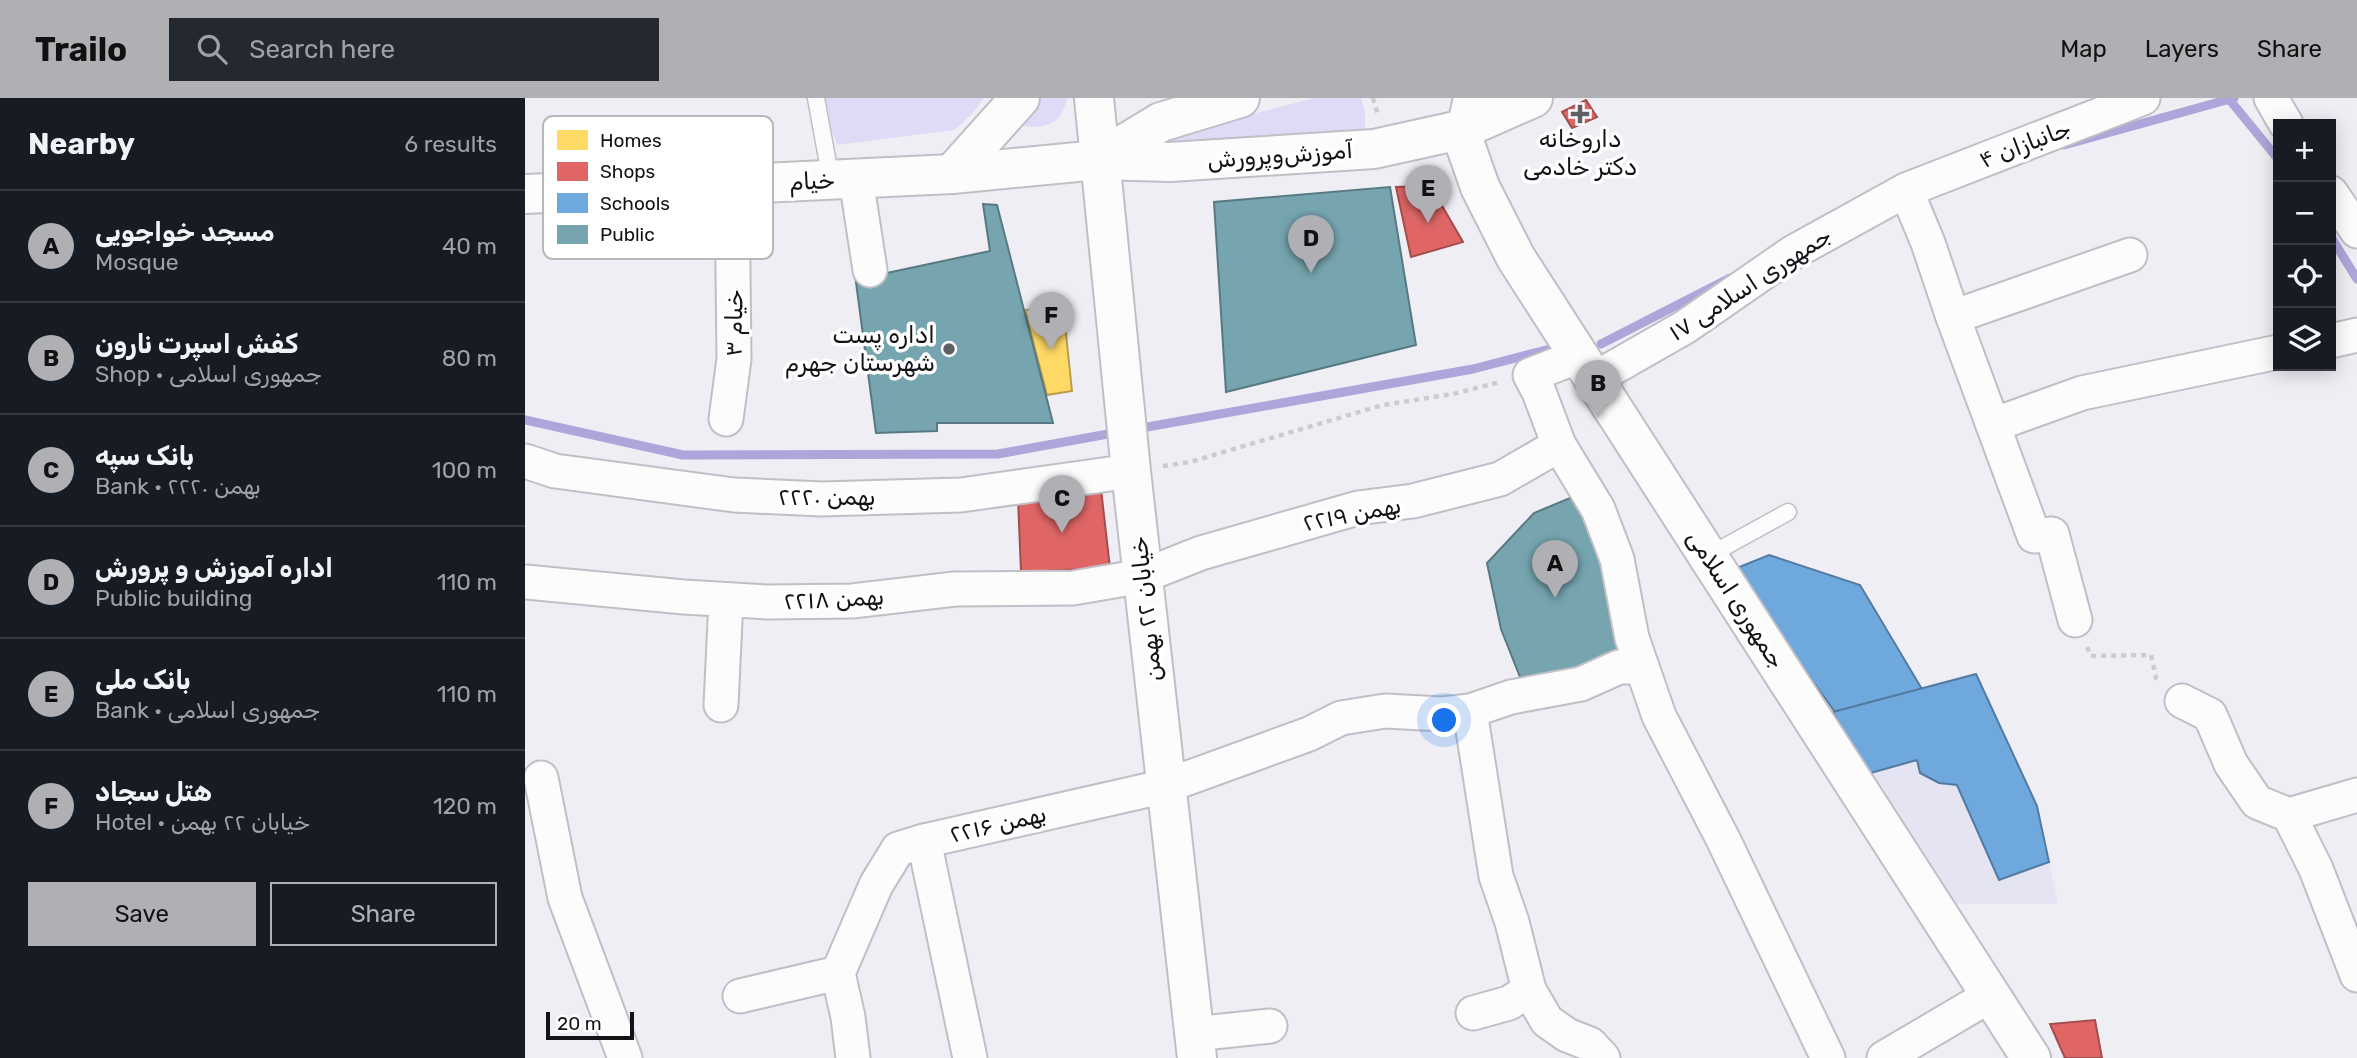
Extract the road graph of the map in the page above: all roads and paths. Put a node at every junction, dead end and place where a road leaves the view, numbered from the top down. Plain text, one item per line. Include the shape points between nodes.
1 (816, 98) edge
2 (1020, 98) edge
3 (1094, 98) edge
4 (1533, 98) edge
5 (2143, 98) edge
6 (2271, 98) edge
7 (1228, 99) edge
8 (1466, 114) edge
9 (2284, 119) edge
10 (1161, 122) junction
11 (1098, 160) junction
12 (1170, 162) junction
13 (952, 174) junction
14 (844, 179) junction
15 (773, 182) edge
16 (1906, 190) junction
17 (543, 193) edge
18 (525, 194) edge
19 (2336, 200) edge
20 (2357, 232) edge
21 (2130, 255) dead end
22 (733, 259) edge
23 (870, 270) dead end
24 (1952, 317) junction
25 (2273, 353) edge
26 (1587, 367) junction
27 (1530, 375) junction
28 (726, 419) dead end
29 (1993, 425) junction
30 (1559, 445) junction
31 (525, 461) edge
32 (1131, 471) junction
33 (1789, 512) dead end
34 (1708, 556) junction
35 (1143, 576) junction
36 (525, 582) edge
37 (726, 600) junction
38 (2075, 620) joint
39 (1641, 667) junction
40 (2182, 701) joint
41 (721, 705) dead end
42 (1470, 710) junction
43 (541, 778) dead end
44 (1166, 786) junction
45 (2357, 795) edge
46 (2289, 815) junction
47 (924, 841) junction
48 (838, 973) junction
49 (2357, 975) edge
50 (1529, 990) junction
51 (1991, 995) junction
52 (740, 996) dead end
53 (1473, 1013) dead end
54 (1270, 1026) dead end
55 (1196, 1046) edge
56 (846, 1057) edge
57 (625, 1058) edge
58 (970, 1058) edge
59 (1603, 1058) edge
60 (1828, 1058) edge
61 (1884, 1058) edge
62 (2031, 1058) edge

1 - 14 lane
2 - 13 main road
3 - 11 main road, خیابان ۲۲ بهمن
4 - 8 main road, آموزش‌و‌پرورش
5 - 16 street, جانبازان ۴
6 - 9 street
7 - 10 main road
8 - 12 main road, آموزش‌و‌پرورش via 1374,149
8 - 26 main road, جمهوری اسلامی via 1480,187 1516,258
10 - 11 main road
10 - 12 main road via 1152,136 1153,145
11 - 12 main road, آموزش‌و‌پرورش
11 - 13 main road, خیام
11 - 32 main road, خیابان ۲۲ بهمن
13 - 14 main road, خیام
14 - 15 main road, خیام
14 - 23 street
16 - 24 street via 1929,243
16 - 26 street, جمهوری اسلامی ۱۷ via 1792,253 1685,327
17 - 18 main road, خیام
19 - 20 street
21 - 24 street
22 - 28 street, خیام ۳ via 734,359
24 - 29 street
25 - 29 street via 2082,393
26 - 27 street, جمهوری اسلامی ۱۷
26 - 34 main road, جمهوری اسلامی
27 - 30 street
27 - 32 path via 1383,405 1190,462
29 - 38 street via 2034,536 2052,534
30 - 35 street, ۲۲بهمن ۱۹ via 1500,479 1413,501 1345,511 1201,553
30 - 39 street via 1598,509 1617,558
31 - 32 street, ۲۲بهمن ۲۰ via 555,471 694,490 822,499 961,495
32 - 35 main road, خیابان ۲۲ بهمن
33 - 34 lane
34 - 51 main road, جمهوری اسلامی
35 - 37 street, ۲۲بهمن ۱۸ via 1073,588 955,589 852,601
35 - 44 main road, خیابان ۲۲ بهمن
36 - 37 street, ۲۲بهمن ۱۸
37 - 41 street
38 - 40 path via 2091,656 2151,655 2156,678
39 - 42 street, ۲۲بهمن ۱۶ via 1619,667 1581,684
39 - 60 street via 1660,716
40 - 46 street via 2210,715 2231,764 2256,802
42 - 44 street, ۲۲بهمن ۱۶ via 1441,714 1385,711 1341,718
42 - 50 street via 1496,876
43 - 57 street via 565,898
44 - 47 street, ۲۲بهمن ۱۶
44 - 55 main road, خیابان ۲۲ بهمن
45 - 46 street
46 - 49 street via 2316,869
47 - 48 street via 898,849 876,885
47 - 58 street, ۲۲بهمن ۱۶
48 - 52 street
48 - 56 street
50 - 53 street via 1509,1003
50 - 59 street via 1547,1021 1590,1044
51 - 61 street
51 - 62 main road, جمهوری اسلامی
54 - 55 street

